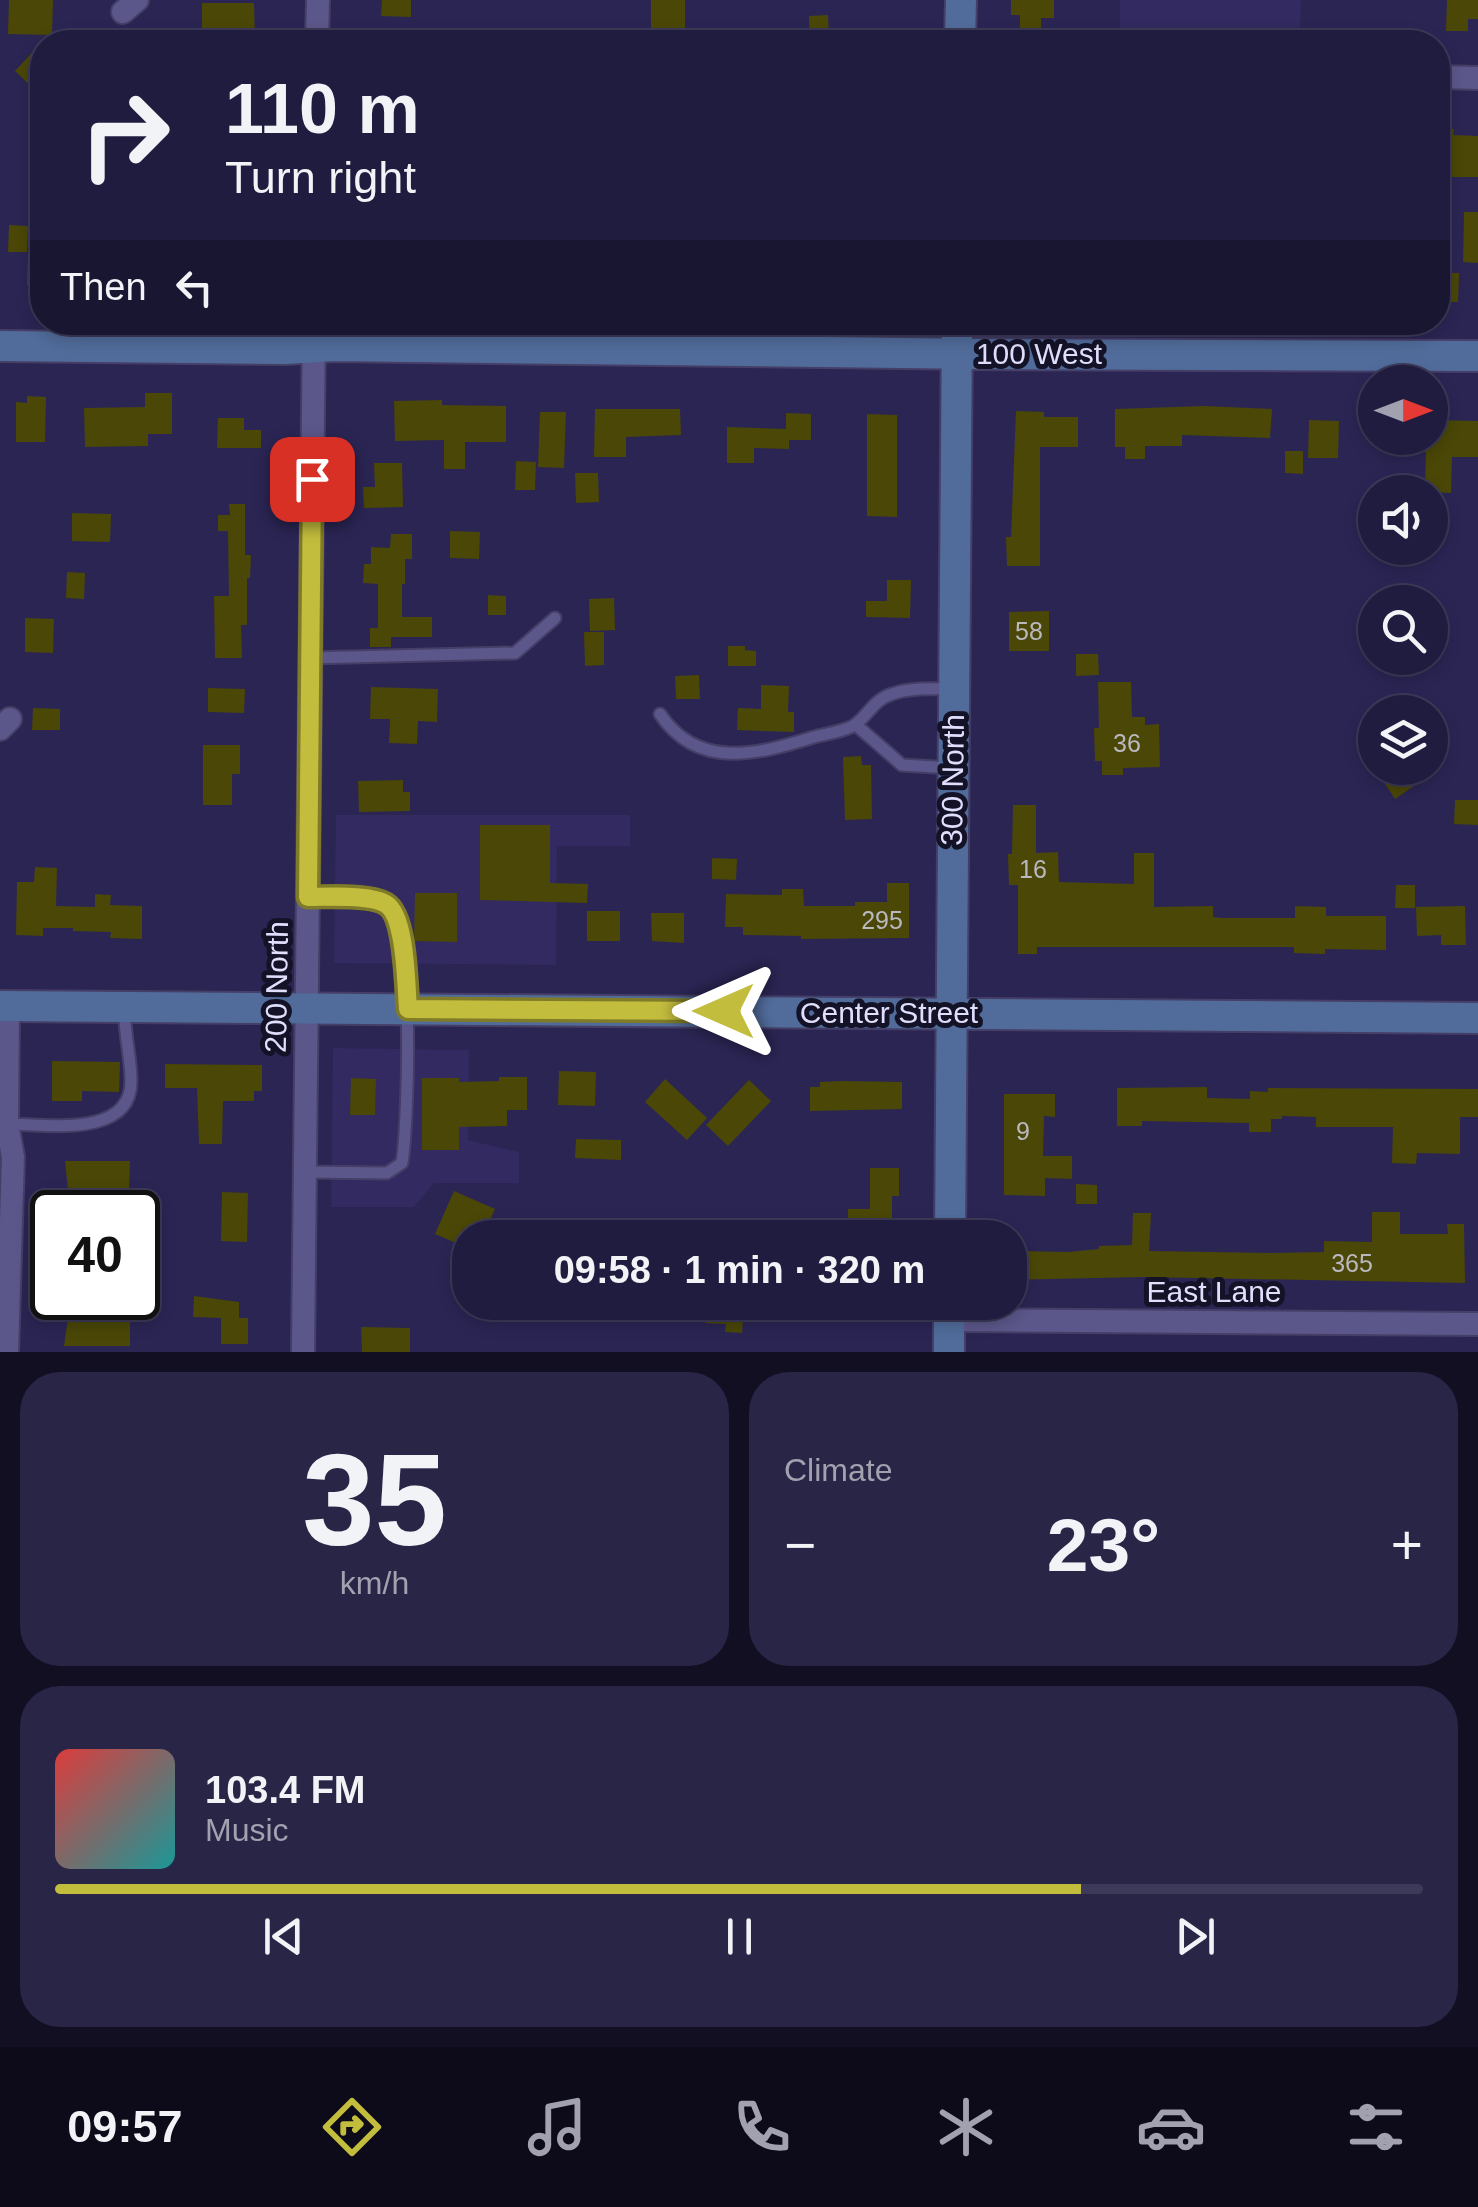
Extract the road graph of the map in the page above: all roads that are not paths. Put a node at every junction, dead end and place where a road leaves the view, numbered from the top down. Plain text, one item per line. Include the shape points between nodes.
1 (318, 0) edge
2 (960, 0) edge
3 (318, 30) edge
4 (960, 30) edge
5 (1450, 78) edge
6 (1478, 78) edge
7 (314, 335) edge
8 (957, 335) edge
9 (0, 346) edge
10 (957, 354) junction
11 (1478, 356) edge
12 (555, 618) dead end
13 (308, 658) junction
14 (954, 689) junction
15 (660, 714) dead end
16 (856, 725) junction
17 (953, 768) junction
18 (308, 897) junction
19 (4, 1006) edge
20 (125, 1006) junction
21 (307, 1008) junction
22 (408, 1009) junction
23 (951, 1013) junction
24 (1478, 1018) edge
25 (7, 1124) junction
26 (304, 1172) junction
27 (950, 1220) edge
28 (4, 1284) edge
29 (1027, 1313) edge
30 (949, 1320) edge
31 (1478, 1324) edge
32 (7, 1352) edge
33 (303, 1352) edge
34 (949, 1352) edge

1 - 3 street
2 - 4 street
5 - 6 street
7 - 9 street, 100 West
7 - 10 street, 100 West
7 - 13 street, 200 North
8 - 10 street, 300 North
10 - 11 street, 100 West
10 - 14 street, 300 North
12 - 13 lane via 515,653
13 - 18 street, 200 North
14 - 16 lane via 889,694
14 - 17 street, 300 North
15 - 16 lane via 697,748 754,754
16 - 17 lane via 902,765
17 - 23 street, 300 North
18 - 21 street, 200 North
18 - 22 lane via 388,904 398,920
19 - 20 street, Center Street
19 - 25 street
20 - 21 street, Center Street
20 - 25 lane via 130,1094 116,1114 86,1124
21 - 22 street, Center Street
21 - 26 street, 200 North
22 - 23 street, Center Street
22 - 26 lane via 402,1163 387,1174
23 - 24 street, Center Street
23 - 27 street, 300 North
25 - 28 street via 13,1157
26 - 33 street, 200 North
28 - 32 street
29 - 31 street, East Lane
30 - 34 street

